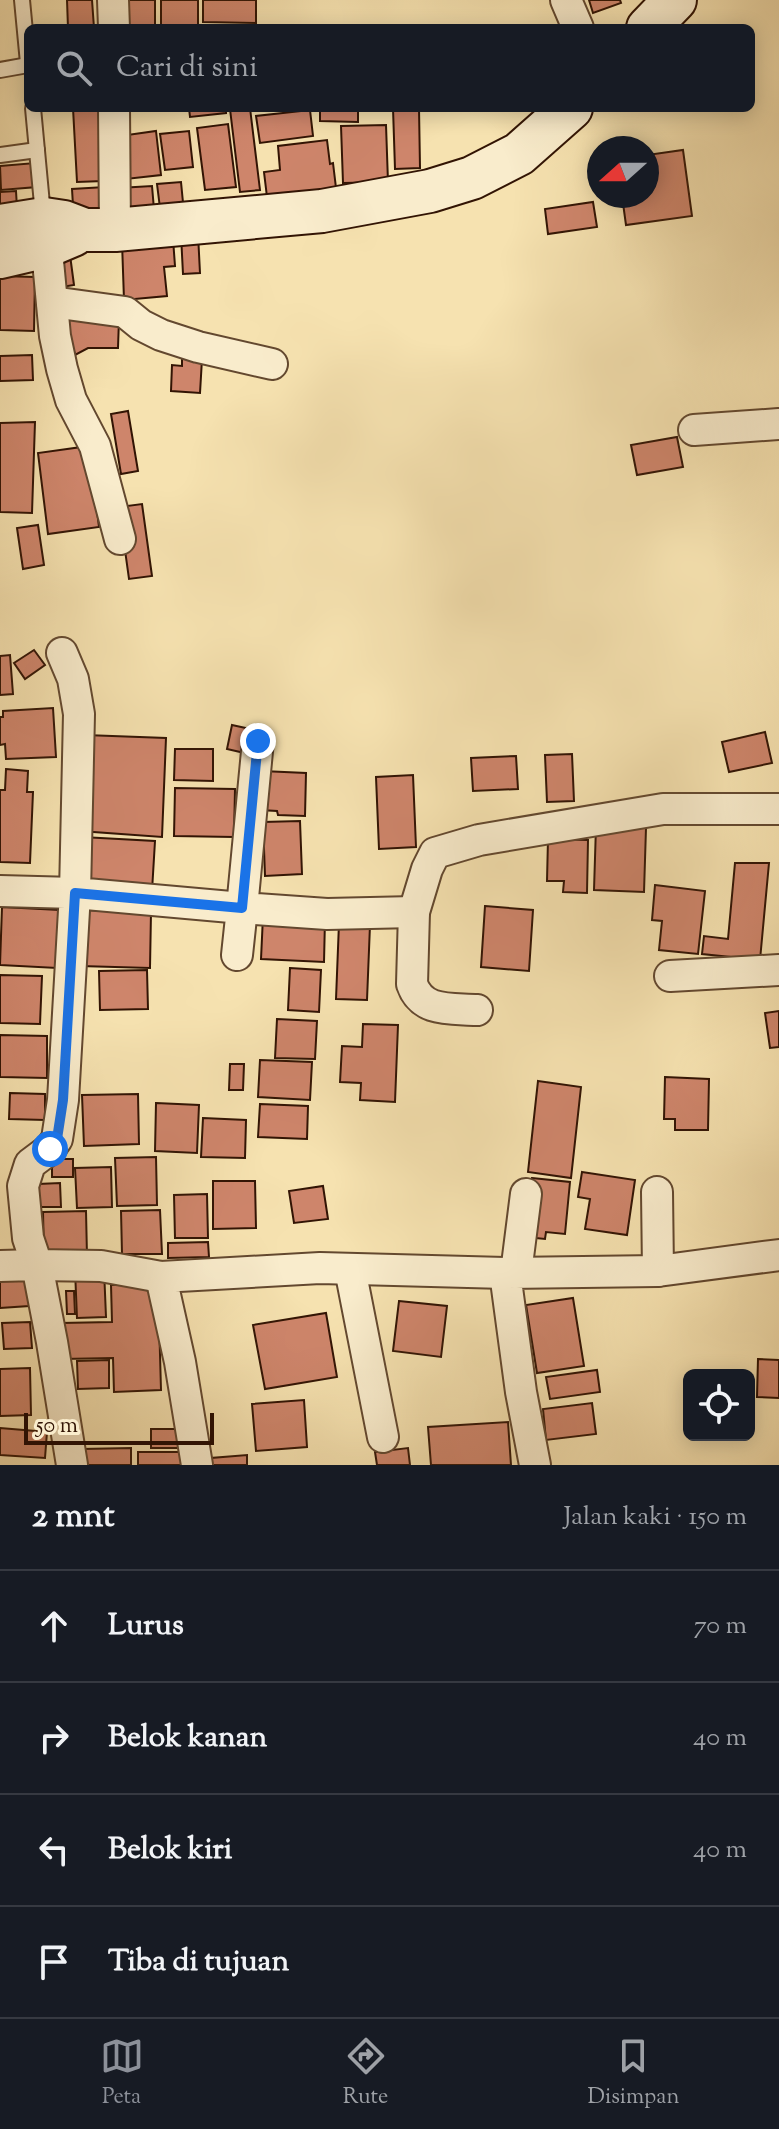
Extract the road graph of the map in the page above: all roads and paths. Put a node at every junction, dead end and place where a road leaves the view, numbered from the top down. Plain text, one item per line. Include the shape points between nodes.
1 (22, 0) edge
2 (113, 0) edge
3 (566, 0) edge
4 (675, 0) edge
5 (24, 24) edge
6 (114, 24) edge
7 (576, 24) edge
8 (652, 24) edge
9 (24, 65) edge
10 (0, 70) edge
11 (33, 112) edge
12 (114, 112) edge
13 (566, 112) edge
14 (37, 150) junction
15 (0, 155) edge
16 (0, 226) edge
17 (100, 230) junction
18 (45, 233) junction
19 (0, 257) edge
20 (52, 302) junction
21 (272, 364) dead end
22 (779, 424) edge
23 (694, 430) dead end
24 (120, 539) dead end
25 (62, 653) dead end
26 (258, 741) dead end
27 (779, 809) edge
28 (0, 891) edge
29 (75, 893) junction
30 (242, 908) junction
31 (414, 912) junction
32 (237, 955) dead end
33 (779, 970) edge
34 (670, 976) dead end
35 (477, 1010) dead end
36 (657, 1192) dead end
37 (526, 1194) dead end
38 (779, 1255) edge
39 (37, 1265) junction
40 (0, 1266) edge
41 (350, 1269) junction
42 (658, 1271) junction
43 (510, 1273) junction
44 (161, 1277) junction
45 (383, 1437) dead end
46 (72, 1465) edge
47 (197, 1465) edge
48 (535, 1465) edge

1 - 5 lane
2 - 6 street
3 - 7 street
4 - 8 street
9 - 10 lane
11 - 14 lane
12 - 17 street
13 - 17 street via 519,154 472,178 430,191 322,211
14 - 15 lane
14 - 18 lane
16 - 18 street
17 - 18 street
18 - 19 street
18 - 20 street
20 - 21 street via 125,312 161,335
20 - 24 street via 62,369 95,446
22 - 23 street
25 - 29 street via 79,714
26 - 30 street
27 - 31 street via 663,809 441,850 432,857
28 - 29 street
29 - 30 street
29 - 39 street via 57,1139 30,1164 23,1186 28,1238
30 - 31 street via 327,914
30 - 32 street
31 - 35 street via 415,994 430,1005
33 - 34 street
36 - 42 street
37 - 43 street
38 - 42 street
39 - 40 street
39 - 44 street via 101,1266
39 - 46 street
41 - 43 street
41 - 44 street
41 - 45 street
42 - 43 street
43 - 48 street via 521,1392
44 - 47 street

